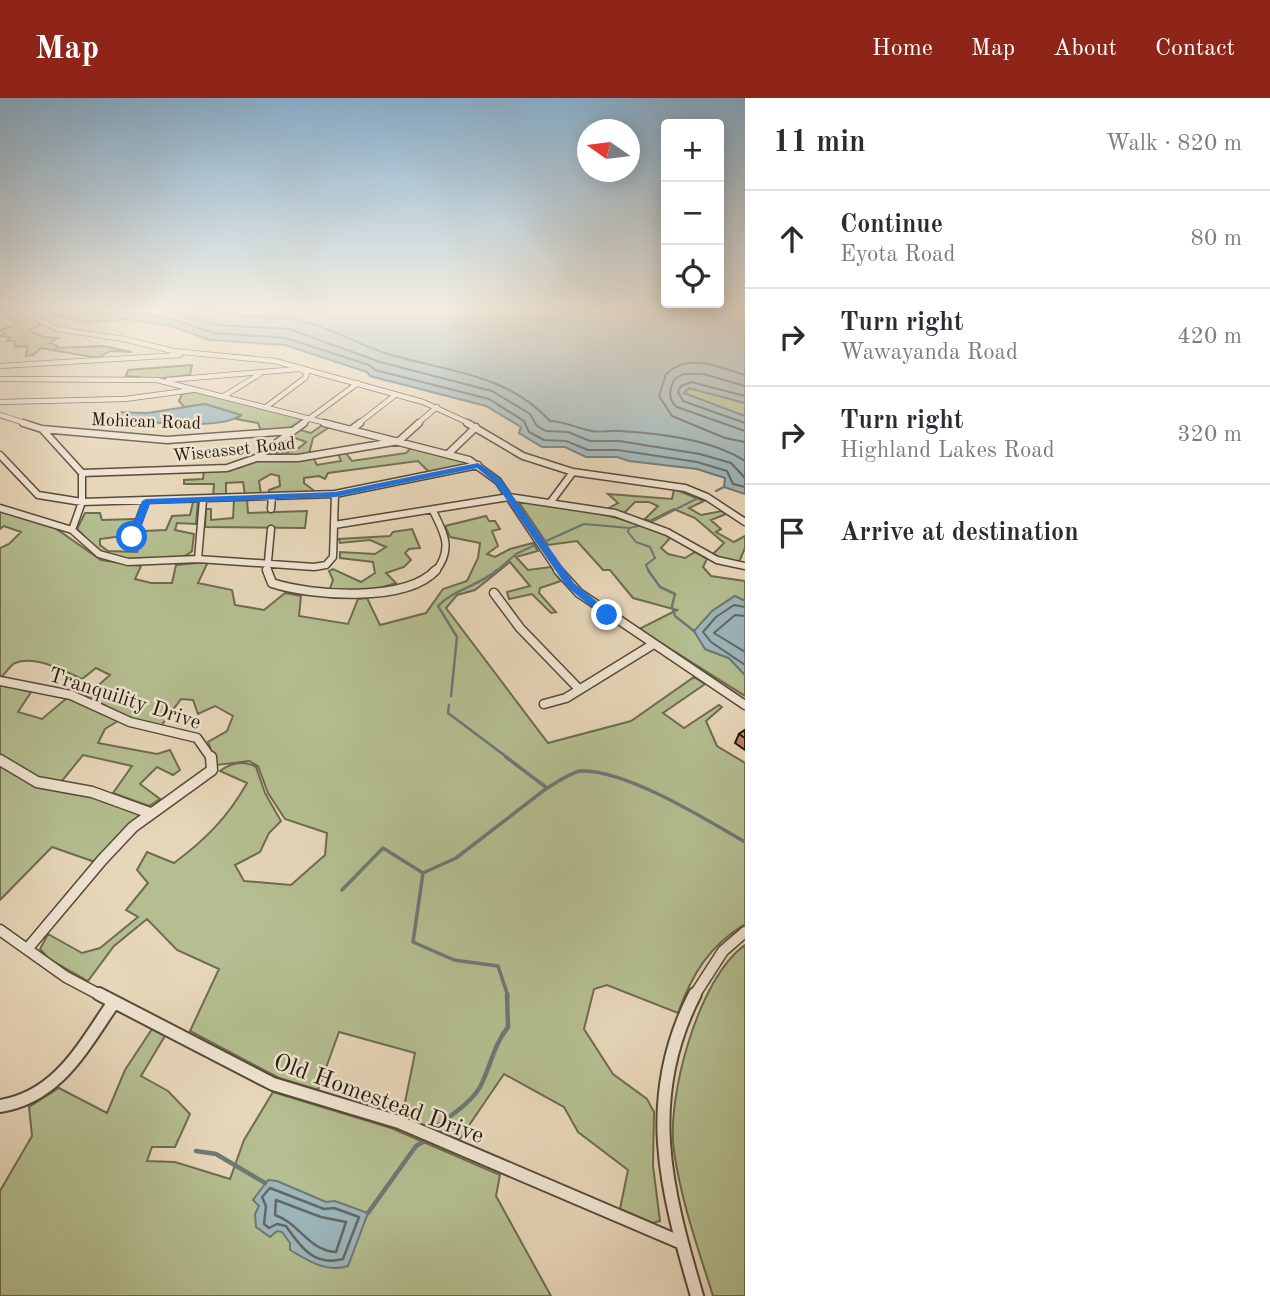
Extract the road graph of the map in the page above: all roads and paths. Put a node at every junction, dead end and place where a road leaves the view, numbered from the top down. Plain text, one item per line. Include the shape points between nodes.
1 (55, 364) edge
2 (105, 364) edge
3 (288, 364) edge
4 (0, 366) edge
5 (308, 368) junction
6 (300, 369) junction
7 (262, 372) junction
8 (0, 379) edge
9 (101, 379) junction
10 (157, 380) junction
11 (358, 383) junction
12 (198, 389) junction
13 (224, 396) junction
14 (394, 396) junction
15 (0, 402) edge
16 (266, 407) junction
17 (437, 407) junction
18 (0, 415) edge
19 (308, 418) junction
20 (476, 427) junction
21 (42, 429) junction
22 (352, 429) junction
23 (291, 431) junction
24 (398, 441) junction
25 (448, 454) junction
26 (0, 456) edge
27 (256, 458) junction
28 (478, 465) junction
29 (573, 472) junction
30 (82, 473) junction
31 (335, 494) junction
32 (272, 496) junction
33 (509, 497) junction
34 (203, 499) junction
35 (146, 501) junction
36 (82, 502) junction
37 (550, 503) junction
38 (0, 508) edge
39 (271, 509) dead end
40 (433, 511) junction
41 (745, 522) edge
42 (334, 525) junction
43 (72, 530) junction
44 (271, 530) dead end
45 (132, 537) dead end
46 (198, 559) junction
47 (268, 562) junction
48 (745, 566) edge
49 (494, 593) dead end
50 (652, 645) junction
51 (0, 681) edge
52 (579, 689) junction
53 (544, 704) dead end
54 (745, 705) edge
55 (0, 760) edge
56 (150, 813) junction
57 (0, 930) edge
58 (745, 932) edge
59 (28, 948) junction
60 (114, 1002) junction
61 (0, 1106) edge
62 (682, 1243) junction
63 (697, 1296) edge

1 - 4 street
2 - 9 street
3 - 5 street
5 - 6 street
5 - 11 street
6 - 7 street
6 - 16 street via 307,373 305,378
7 - 10 street
7 - 13 street
8 - 9 street
9 - 10 street
10 - 12 street
11 - 14 street
11 - 19 street
12 - 13 street
12 - 15 street via 125,399
13 - 16 street
14 - 17 street
14 - 22 street
16 - 19 street
17 - 20 street
17 - 24 street
18 - 21 street
19 - 22 street
19 - 23 street
20 - 25 street
20 - 29 street via 510,450
21 - 23 street, Mohican Road via 167,440
21 - 30 street
22 - 24 street
23 - 27 street
24 - 25 street
24 - 27 street, Wiscasset Road via 298,458
25 - 28 street
26 - 36 street via 38,495
27 - 30 street, Wiscasset Road via 227,468
28 - 31 street
28 - 33 street via 494,476
29 - 37 street
29 - 41 street via 685,488
30 - 36 street
31 - 32 street
31 - 42 street
32 - 34 street
32 - 39 street
33 - 37 street
33 - 40 street
33 - 50 street via 570,585
34 - 35 street
34 - 46 street
35 - 36 street
35 - 45 street
36 - 43 street
37 - 48 street via 615,513 667,532 717,560
38 - 43 street
40 - 42 street
40 - 47 street via 447,550 441,567 420,579 364,595 314,593 272,583 267,578
42 - 47 street via 333,557 326,565
43 - 46 street via 99,554 112,559 146,563
44 - 47 street
46 - 47 street
49 - 52 street via 520,628
50 - 52 street
50 - 54 street
51 - 56 street, Tranquility Drive via 71,695 130,722 186,734 205,744 212,770
52 - 53 street
55 - 56 street via 37,782 92,792
56 - 59 street, Tranquility Drive
57 - 59 street, Old Homestead Drive
58 - 62 street via 716,956 695,991 667,1088 664,1167
59 - 60 street, Old Homestead Drive via 66,977
60 - 61 street via 55,1084 30,1100
60 - 62 street, Old Homestead Drive via 273,1084 399,1122
62 - 63 street

